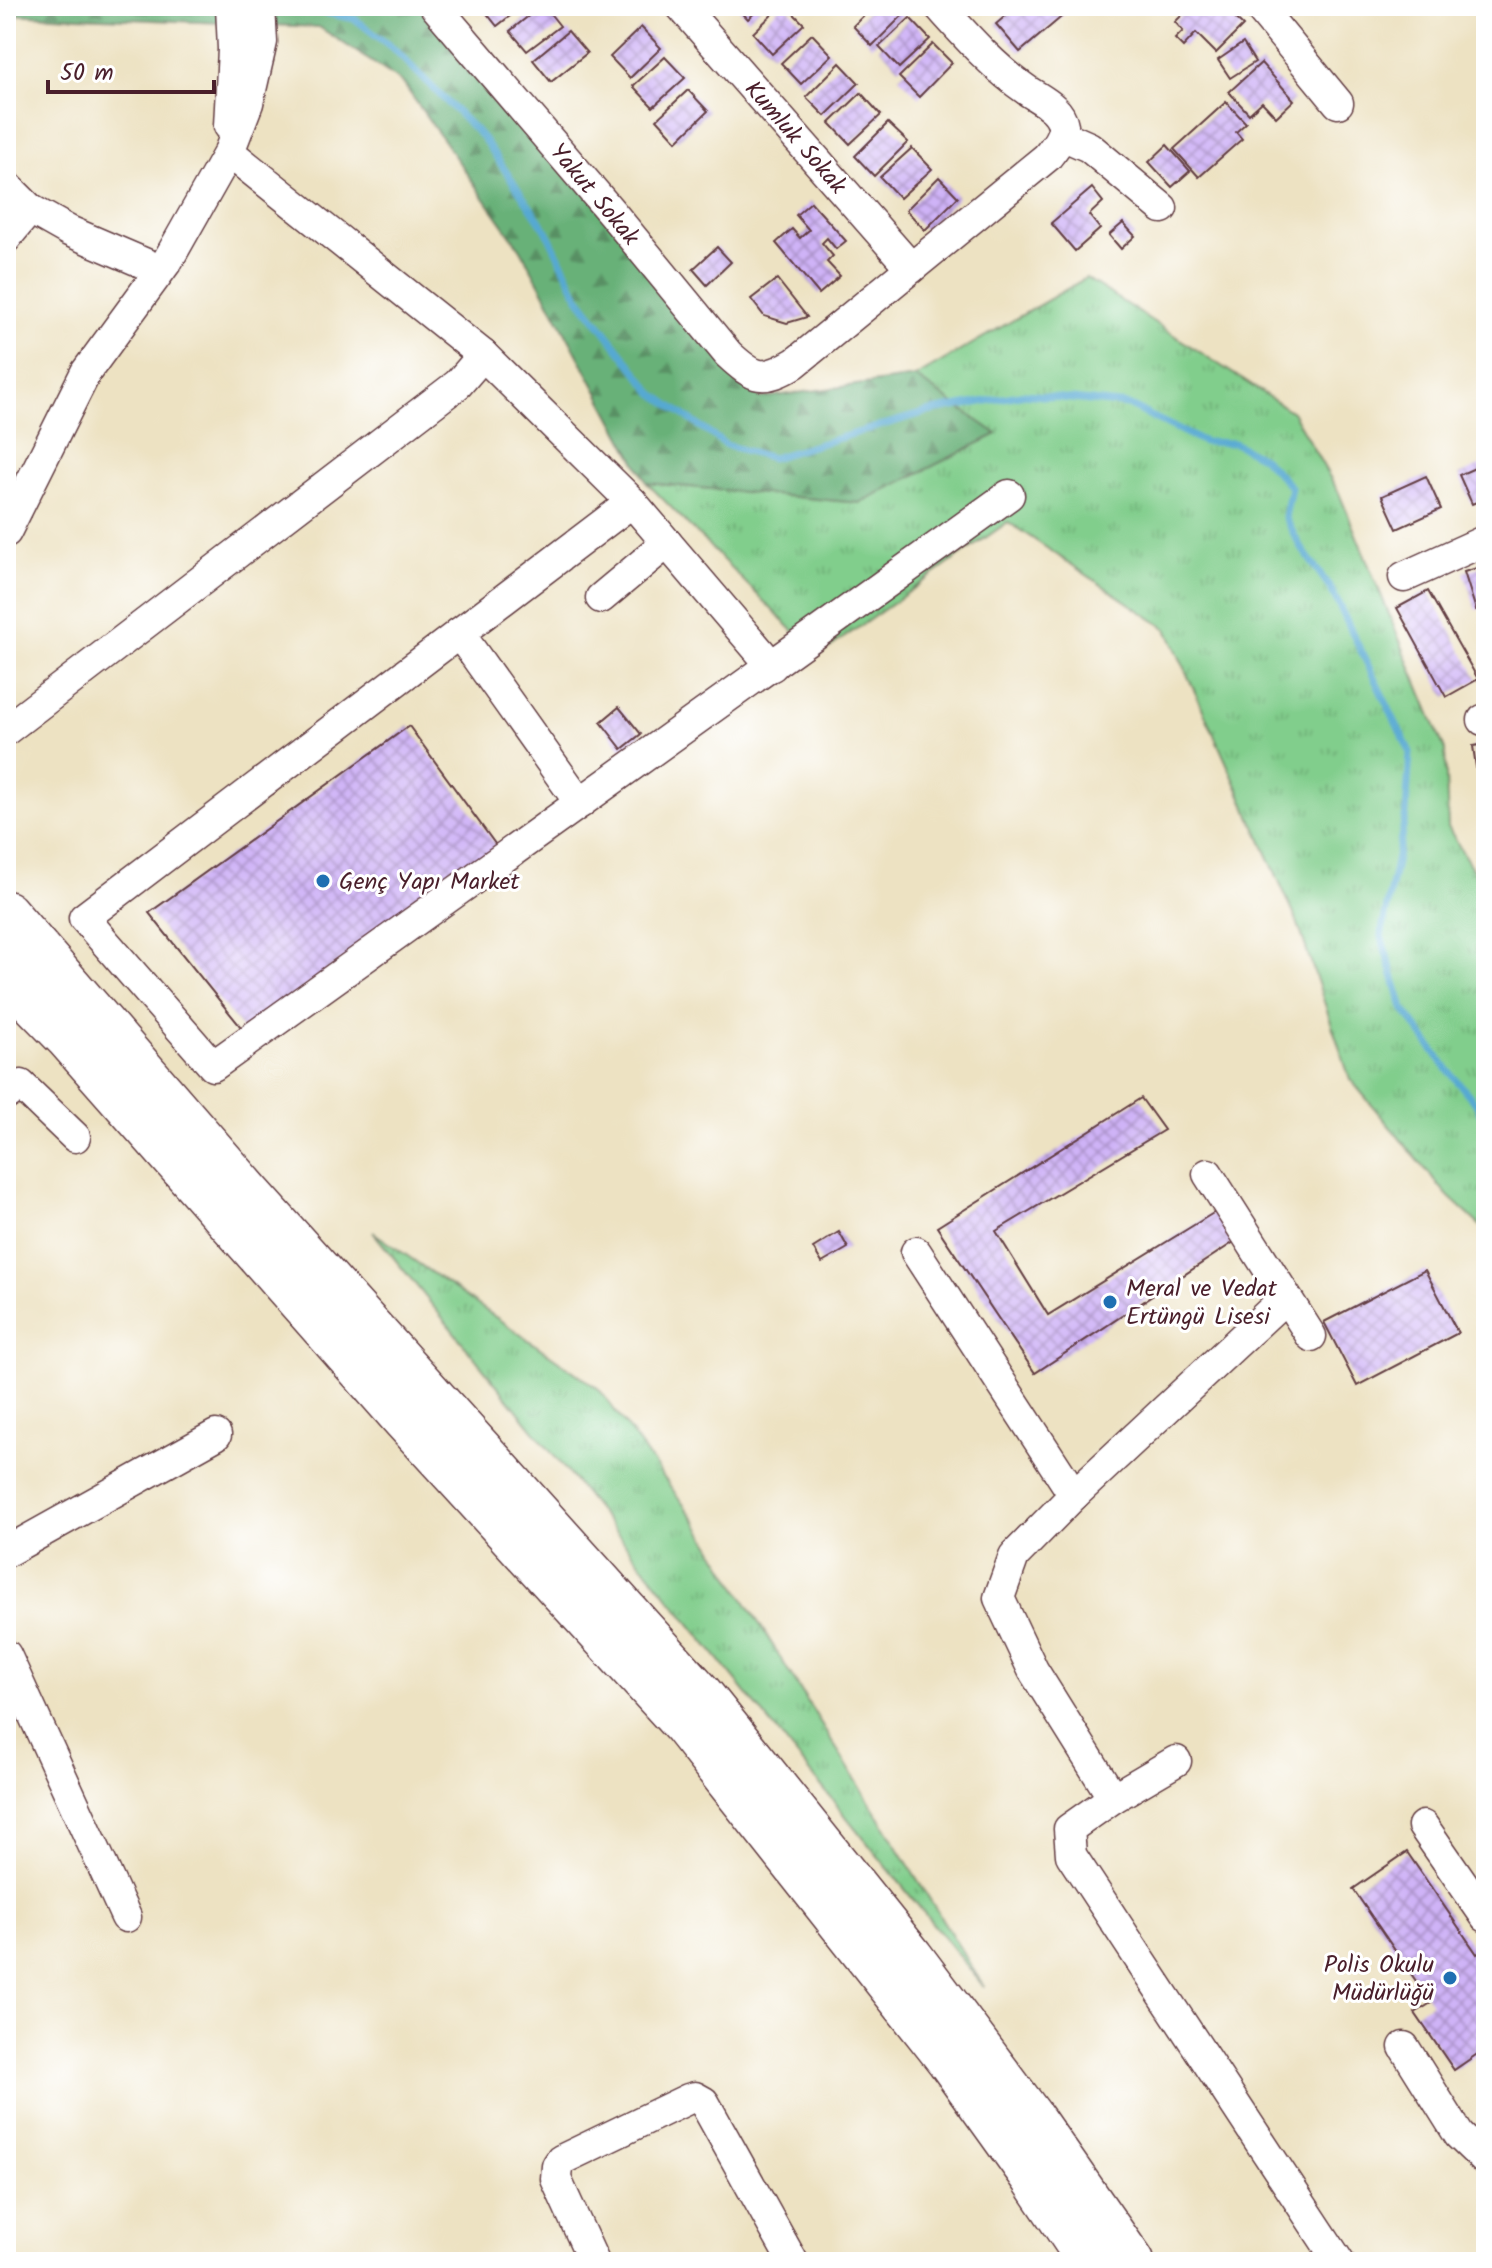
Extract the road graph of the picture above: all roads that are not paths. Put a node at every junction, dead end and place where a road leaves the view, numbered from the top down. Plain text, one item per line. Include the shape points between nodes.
1 (231, 6) edge
2 (260, 6) edge
3 (435, 6) edge
4 (681, 6) edge
5 (939, 6) edge
6 (1258, 6) edge
7 (1338, 103) dead end
8 (1062, 135) junction
9 (229, 152) junction
10 (6, 185) edge
11 (1162, 208) dead end
12 (30, 209) junction
13 (6, 238) edge
14 (911, 268) junction
15 (160, 270) junction
16 (483, 355) junction
17 (1009, 495) dead end
18 (632, 502) junction
19 (6, 532) edge
20 (1486, 540) edge
21 (667, 543) junction
22 (1404, 577) dead end
23 (601, 598) dead end
24 (459, 633) junction
25 (772, 666) junction
26 (6, 730) edge
27 (580, 803) junction
28 (6, 913) edge
29 (6, 975) edge
30 (6, 1095) edge
31 (75, 1137) dead end
32 (1208, 1174) dead end
33 (916, 1252) dead end
34 (1285, 1298) junction
35 (1311, 1336) dead end
36 (216, 1435) dead end
37 (1074, 1495) junction
38 (6, 1552) edge
39 (6, 1655) edge
40 (1176, 1761) dead end
41 (1113, 1798) junction
42 (1423, 1826) dead end
43 (126, 1917) dead end
44 (1486, 1917) edge
45 (1404, 2047) dead end
46 (1486, 2161) edge
47 (594, 2262) edge
48 (793, 2262) edge
49 (1090, 2262) edge
50 (1132, 2262) edge
51 (1339, 2262) edge

1 - 9 street
2 - 9 street via 262,42 248,103
3 - 14 street, Yakut Sokak via 745,370 759,376 795,363
4 - 14 street, Kumluk Sokak
5 - 8 street via 996,66 1058,114
6 - 7 street
8 - 11 street via 1089,147
8 - 14 street via 1047,157
9 - 15 street
9 - 16 street
10 - 12 street
12 - 13 street
12 - 15 street
15 - 19 street via 86,372
16 - 18 street
16 - 26 street via 458,384
17 - 25 street
18 - 21 street
18 - 24 street
20 - 22 street
21 - 23 street
21 - 25 street
24 - 27 street
24 - 27 street via 84,918 213,1066
25 - 27 street
28 - 50 highway via 258,1204 701,1695 911,1957
29 - 49 highway via 685,1726 949,2060
30 - 31 street via 21,1085
32 - 34 street
33 - 37 street
34 - 35 street
34 - 37 street
36 - 38 street
37 - 41 street via 1014,1556 999,1598 1033,1670
39 - 43 street
40 - 41 street
41 - 51 street via 1069,1829 1071,1855
42 - 44 street
45 - 46 street via 1459,2135
47 - 48 street via 556,2179 557,2166 695,2097 704,2102

